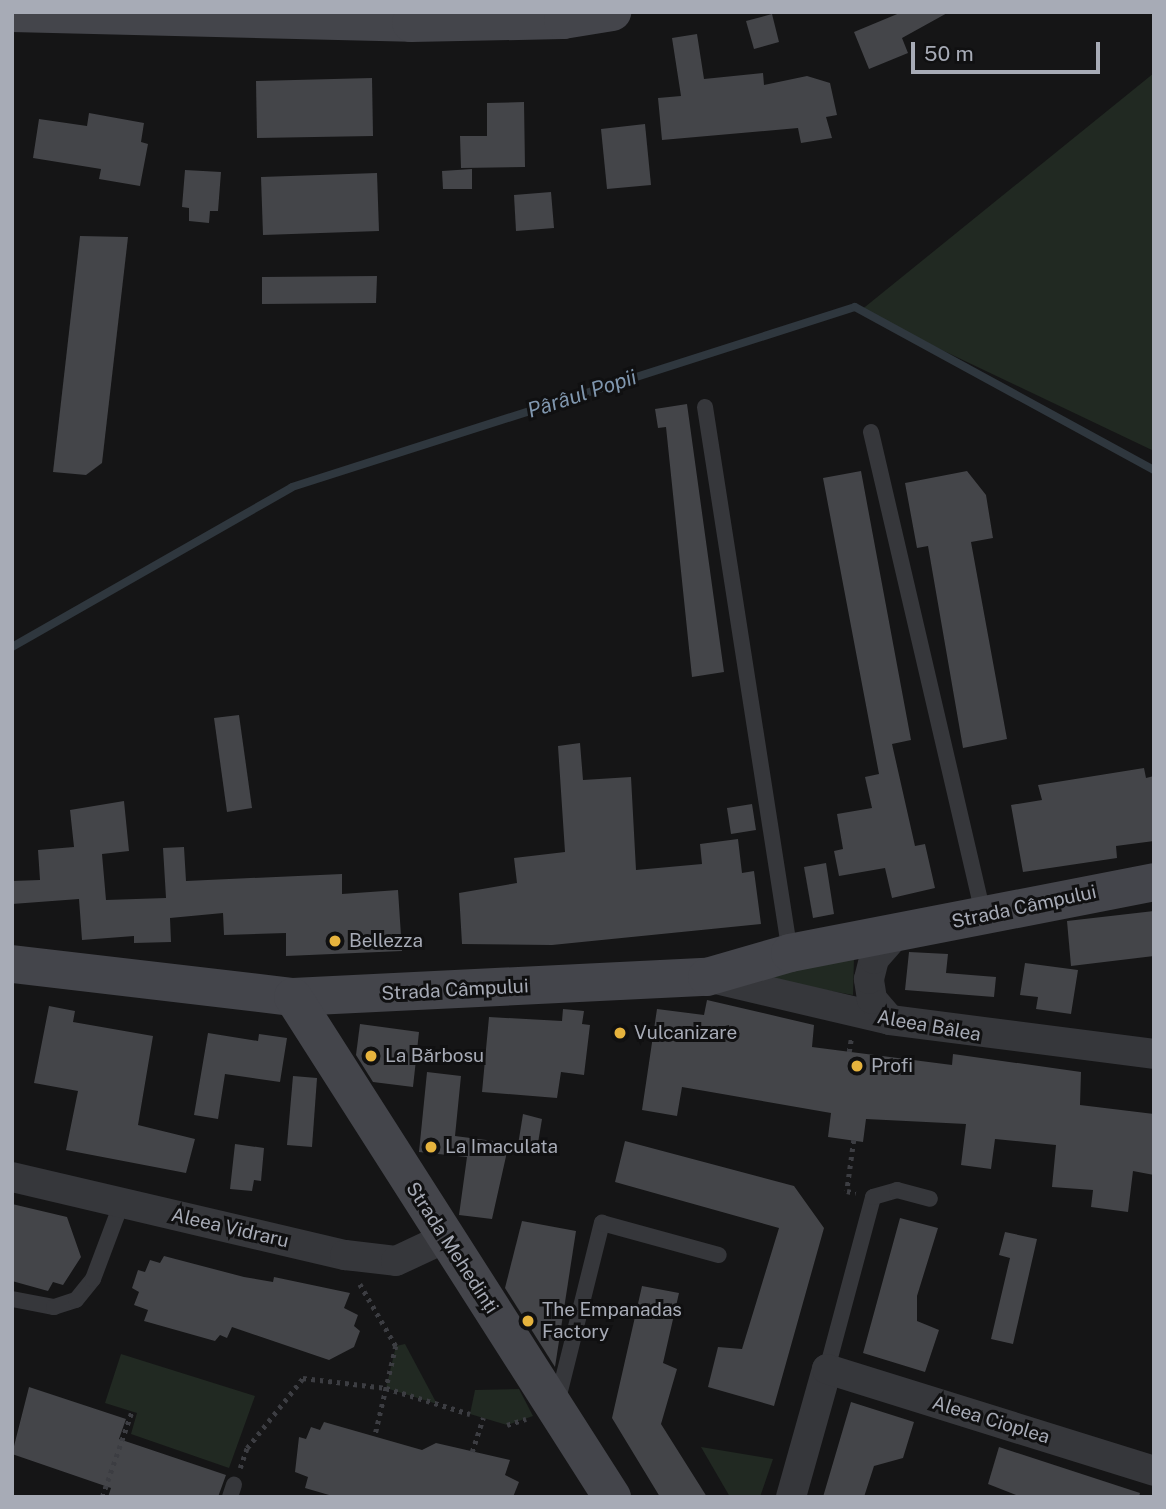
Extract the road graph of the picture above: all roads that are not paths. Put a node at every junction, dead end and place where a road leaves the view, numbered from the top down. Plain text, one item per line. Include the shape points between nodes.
1 (612, 12) edge
2 (12, 13) edge
3 (91, 14) edge
4 (177, 16) edge
5 (353, 18) edge
6 (411, 18) edge
7 (705, 407) dead end
8 (871, 432) dead end
9 (1154, 882) edge
10 (983, 915) junction
11 (894, 936) junction
12 (790, 953) junction
13 (12, 964) edge
14 (707, 978) junction
15 (293, 998) junction
16 (890, 1020) junction
17 (1154, 1054) edge
18 (12, 1177) edge
19 (930, 1199) dead end
20 (122, 1202) junction
21 (445, 1238) junction
22 (719, 1255) dead end
23 (12, 1299) edge
24 (827, 1369) junction
25 (555, 1409) junction
26 (1154, 1471) edge
27 (612, 1497) edge
28 (790, 1497) edge

1 - 6 street via 563,20
2 - 3 street
3 - 4 street
4 - 5 street
5 - 6 street
7 - 12 lane
8 - 10 lane
9 - 10 street, Strada Câmpului
10 - 11 street, Strada Câmpului
11 - 12 street, Strada Câmpului
11 - 16 street via 874,959 869,979 872,999
12 - 14 street, Strada Câmpului
13 - 15 street, Strada Câmpului
14 - 15 street, Strada Câmpului
14 - 16 street, Aleea Bâlea
15 - 21 street, Strada Mehedinți
16 - 17 street, Aleea Bâlea
18 - 20 street, Aleea Vidraru
19 - 24 lane via 897,1190 873,1197
20 - 21 street, Aleea Vidraru via 345,1255 396,1261
20 - 23 lane via 93,1279 76,1300 54,1307
21 - 25 street, Strada Mehedinți
22 - 25 lane via 602,1223
24 - 26 street, Aleea Cioplea
24 - 28 street
25 - 27 street, Strada Mehedinți

